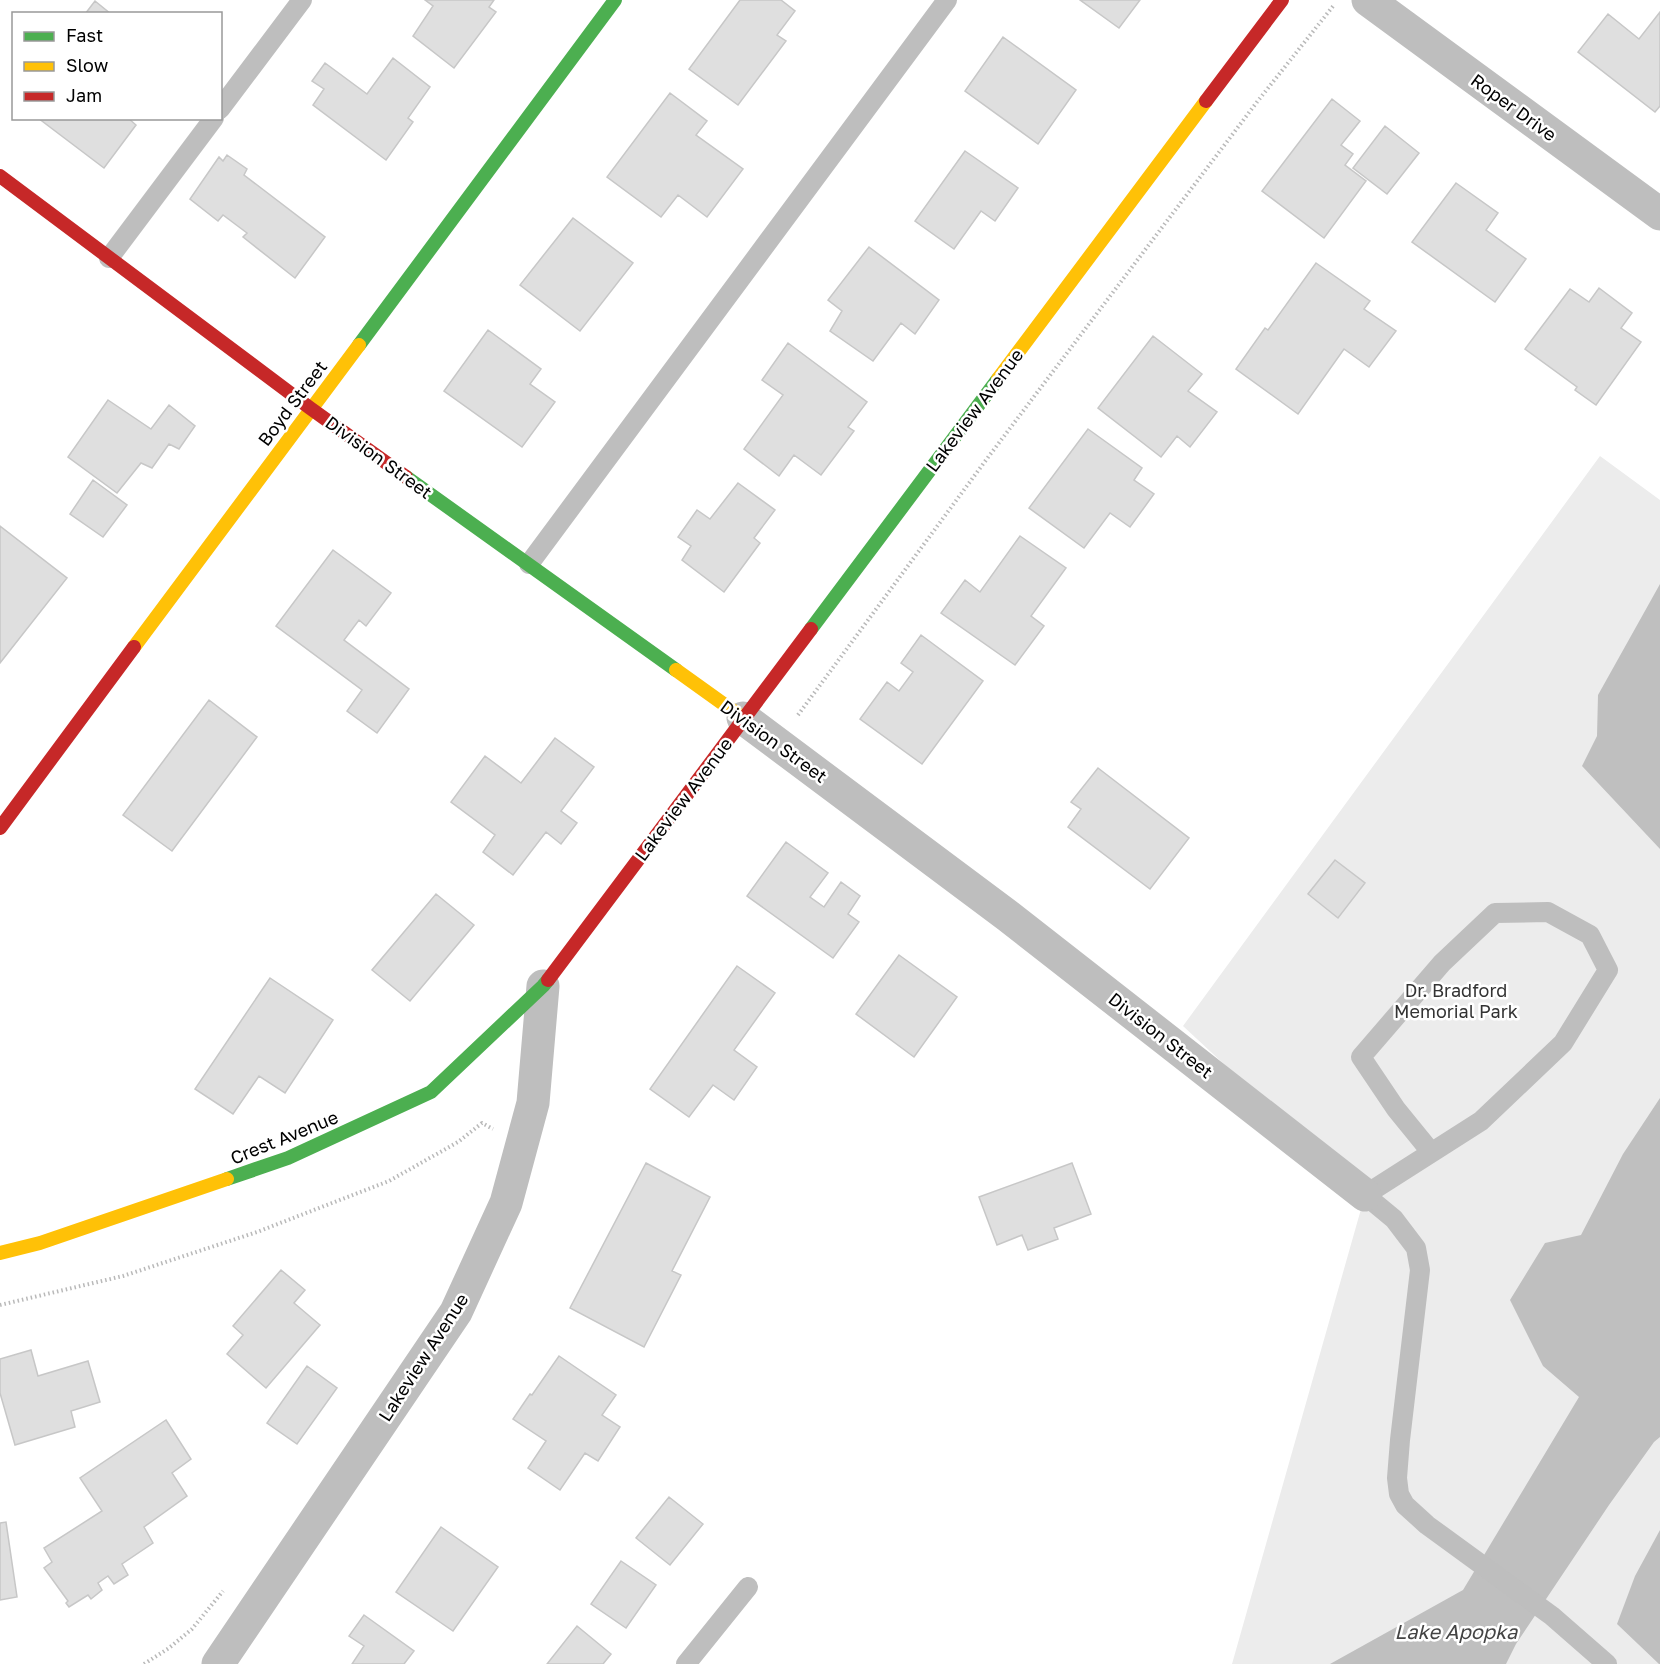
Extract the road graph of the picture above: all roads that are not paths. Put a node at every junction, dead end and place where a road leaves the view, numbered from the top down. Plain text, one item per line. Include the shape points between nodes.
1 (302, 0) edge
2 (615, 0) edge
3 (947, 0) edge
4 (1282, 0) edge
5 (1368, 0) edge
6 (222, 106) edge
7 (212, 120) edge
8 (0, 176) edge
9 (1660, 214) edge
10 (109, 258) junction
11 (310, 408) junction
12 (529, 564) junction
13 (743, 718) junction
14 (0, 828) edge
15 (543, 986) junction
16 (1431, 1152) junction
17 (1365, 1195) junction
18 (0, 1253) edge
19 (748, 1587) dead end
20 (218, 1664) edge
21 (686, 1664) edge
22 (1607, 1664) edge

1 - 6 lane
2 - 11 street, Boyd Street
3 - 12 lane
4 - 13 street, Lakeview Avenue
5 - 9 street, Roper Drive
7 - 10 lane
8 - 10 street, Division Street
10 - 11 street, Division Street
11 - 12 street, Division Street
11 - 14 street, Boyd Street
12 - 13 street, Division Street
13 - 15 street, Lakeview Avenue
13 - 17 street, Division Street via 1008,916
15 - 18 street, Crest Avenue via 431,1092 288,1158 40,1243
15 - 20 street, Lakeview Avenue via 533,1103 506,1203 456,1312
16 - 16 lane via 1361,1057 1442,963 1495,913 1548,912 1590,935 1608,970 1563,1043 1481,1121
16 - 17 lane
17 - 22 lane, Division Street via 1394,1219 1416,1248 1420,1270 1397,1478 1399,1494 1427,1525 1552,1616
19 - 21 lane

